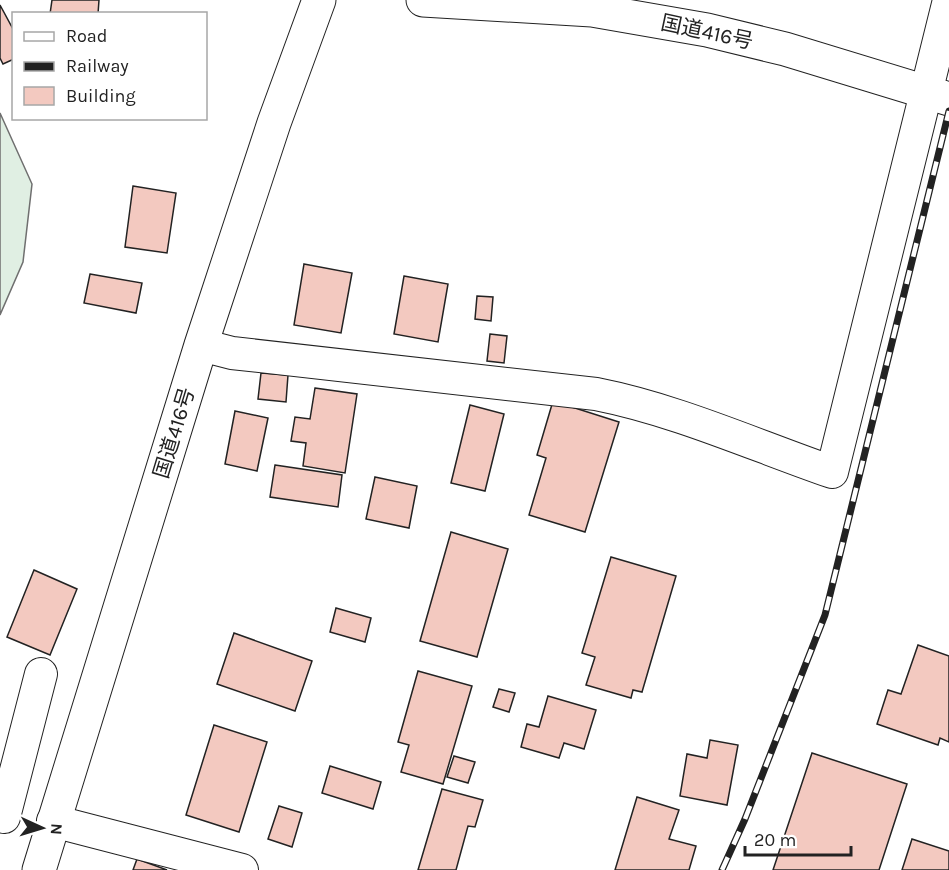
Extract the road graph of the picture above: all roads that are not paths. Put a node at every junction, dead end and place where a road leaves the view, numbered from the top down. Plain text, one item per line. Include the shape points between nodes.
1 (423, 0) edge
2 (949, 0) edge
3 (311, 1) edge
4 (938, 96) edge
5 (201, 345) junction
6 (41, 674) dead end
7 (2, 817) edge
8 (53, 824) junction
9 (39, 870) edge
10 (242, 870) edge

1 - 4 highway, 国道416号 via 592,10 707,30 785,49
2 - 4 street
3 - 5 highway, 国道416号
4 - 5 street via 832,472 636,402 596,394 232,353
5 - 8 highway, 国道416号
6 - 7 street
7 - 8 street
8 - 9 highway, 国道416号
8 - 10 street

